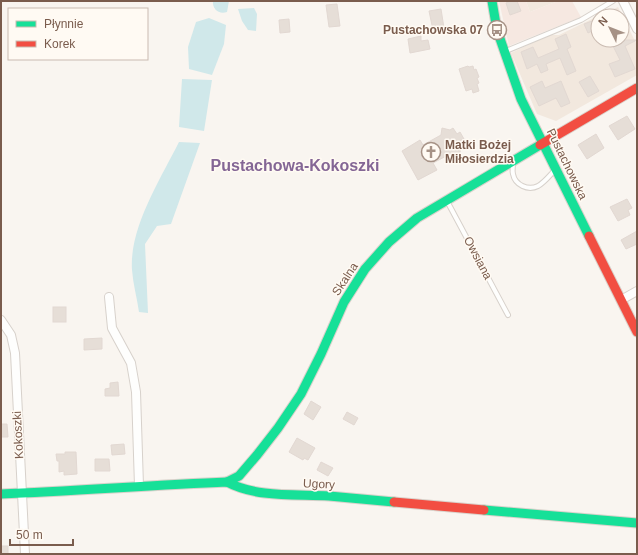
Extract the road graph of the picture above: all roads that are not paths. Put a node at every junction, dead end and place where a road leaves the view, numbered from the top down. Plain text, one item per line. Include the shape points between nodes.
1 (492, 1) edge
2 (613, 1) edge
3 (623, 1) edge
4 (637, 29) edge
5 (504, 52) junction
6 (637, 88) edge
7 (544, 144) junction
8 (513, 162) junction
9 (556, 169) junction
10 (447, 201) junction
11 (637, 291) edge
12 (109, 297) dead end
13 (621, 300) junction
14 (508, 315) dead end
15 (1, 320) edge
16 (637, 332) edge
17 (227, 482) junction
18 (139, 486) junction
19 (1, 494) edge
20 (21, 494) junction
21 (637, 523) edge
22 (25, 554) edge

1 - 5 street, Pustachowska
2 - 5 lane via 581,20
3 - 4 street
5 - 7 street, Pustachowska via 521,99
6 - 7 street, Skalna
7 - 8 street, Skalna
7 - 9 street, Pustachowska
8 - 9 lane via 516,181 521,186 529,188 538,186
8 - 10 street, Skalna
9 - 13 street, Pustachowska
10 - 14 lane, Owsiana
10 - 17 street, Skalna via 417,218 389,242 365,269 344,302 301,394 257,455 239,476
11 - 13 street
12 - 18 street via 112,328 131,362 136,392
13 - 16 street, Pustachowska
15 - 20 street, Kokoszki via 11,334 15,352
17 - 18 street, Ugory
17 - 21 street, Ugory via 238,488 266,493 329,496
18 - 20 street, Ugory
19 - 20 street, Ugory
20 - 22 street, Kokoszki

